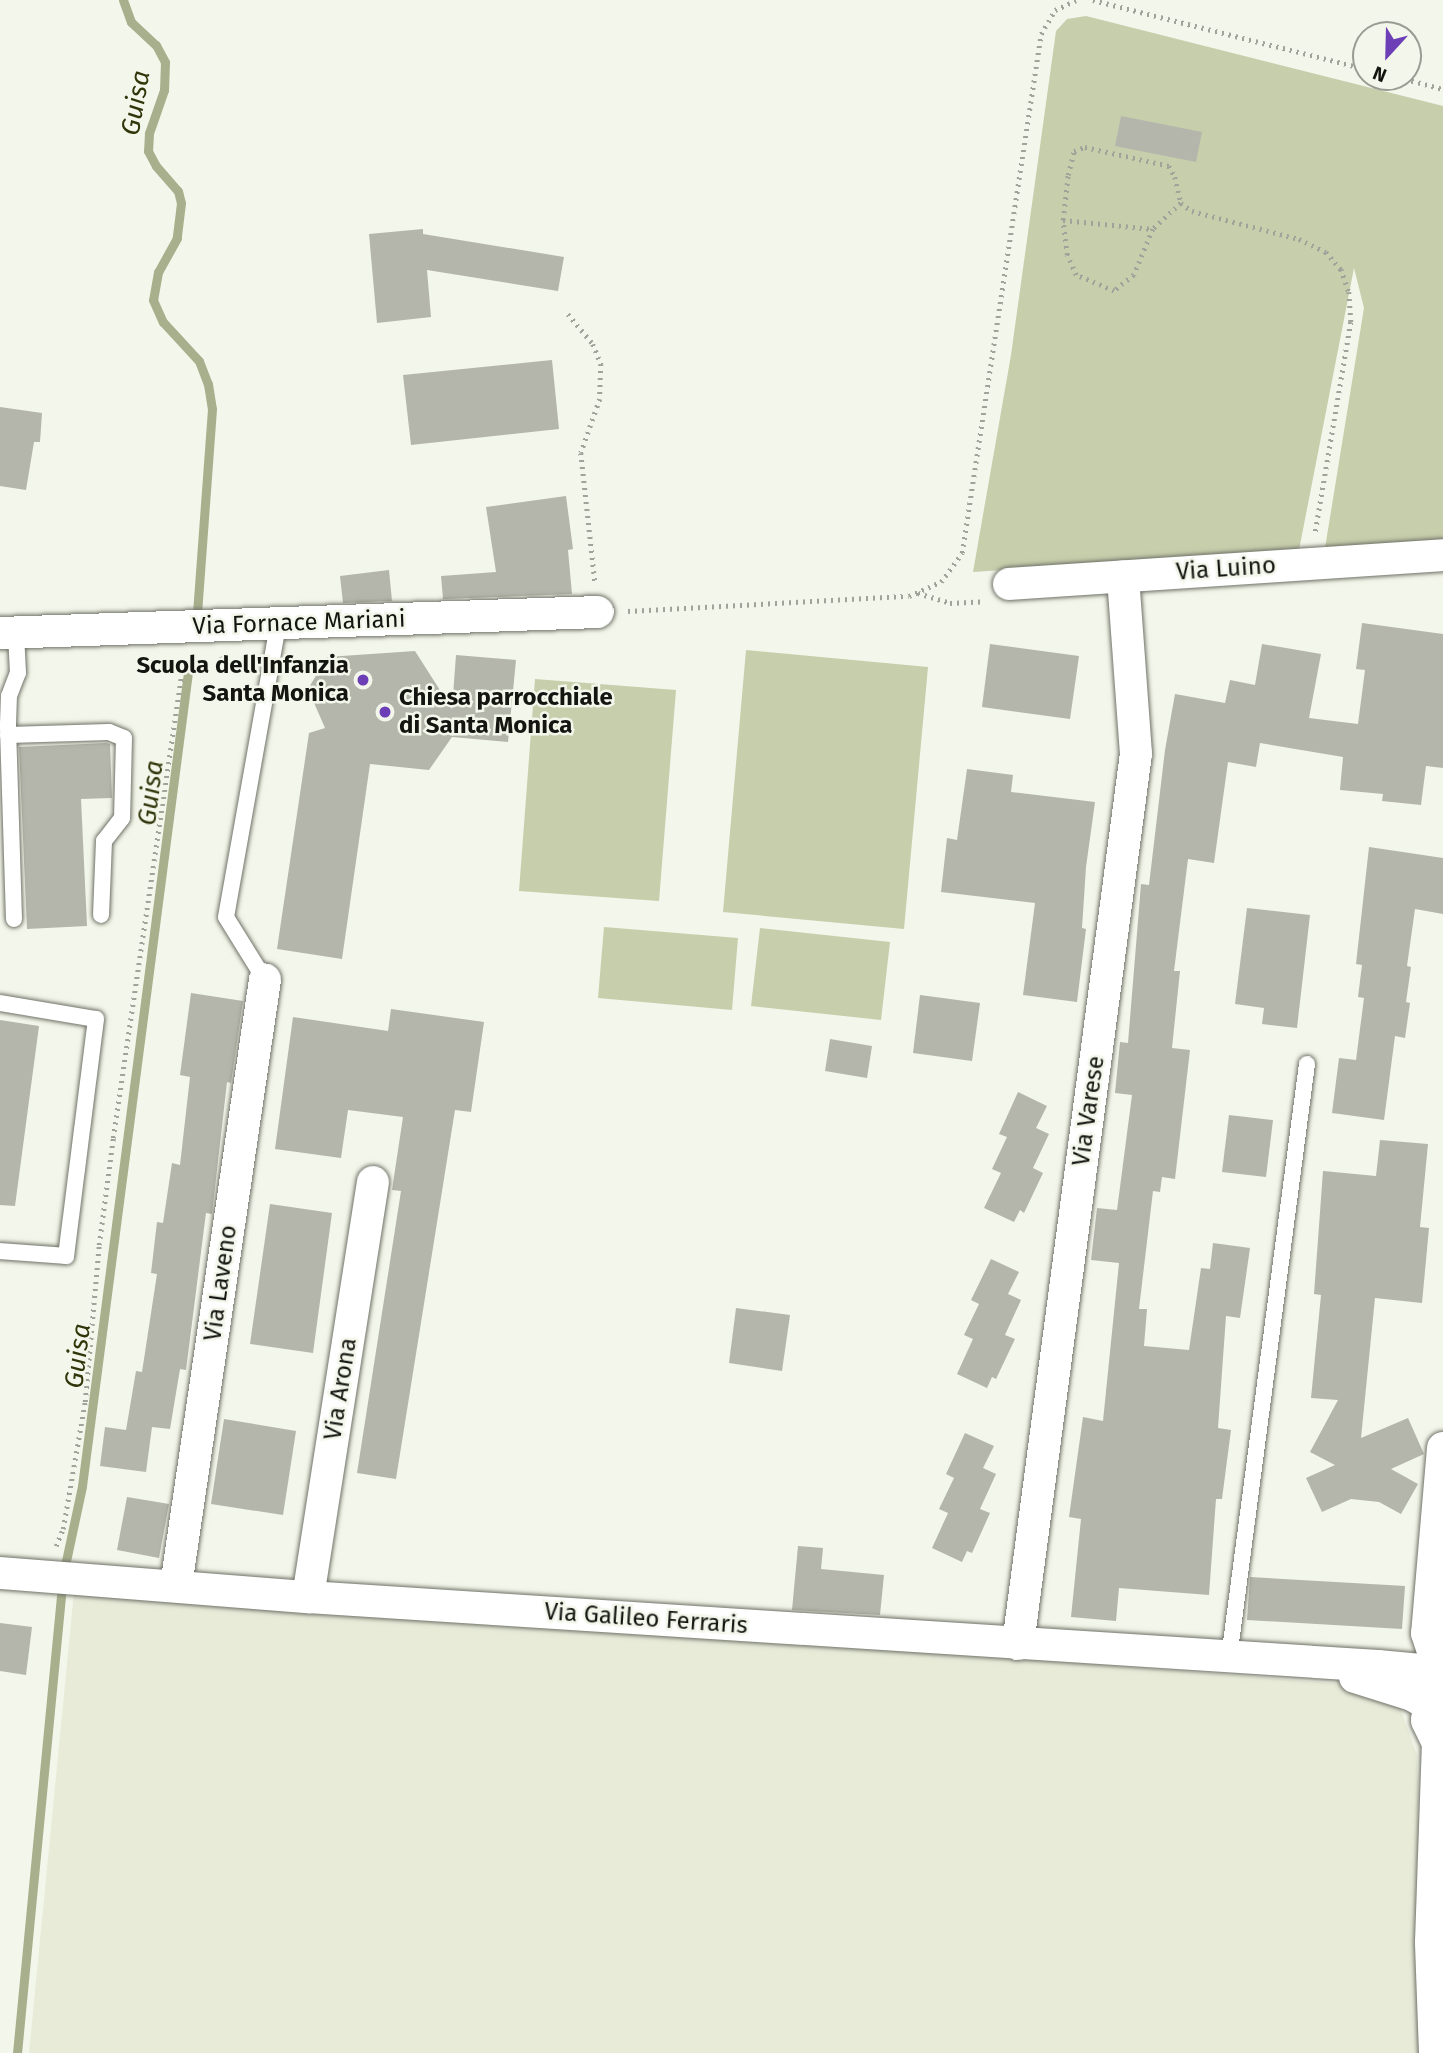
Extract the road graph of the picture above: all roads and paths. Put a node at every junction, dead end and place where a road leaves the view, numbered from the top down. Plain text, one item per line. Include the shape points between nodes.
1 (1076, 0) edge
2 (1093, 0) edge
3 (1352, 65) edge
4 (1422, 83) edge
5 (1443, 89) edge
6 (1181, 203) junction
7 (1063, 220) junction
8 (1153, 229) junction
9 (568, 314) dead end
10 (1443, 555) edge
11 (1310, 564) junction
12 (1123, 576) junction
13 (1009, 584) joint
14 (918, 593) junction
15 (598, 612) junction
16 (278, 624) junction
17 (188, 627) junction
18 (8, 633) edge
19 (8, 735) junction
20 (101, 915) dead end
21 (14, 919) dead end
22 (265, 980) joint
23 (0, 1003) edge
24 (1307, 1064) dead end
25 (373, 1182) dead end
26 (0, 1251) edge
27 (1443, 1448) edge
28 (1435, 1546) junction
29 (0, 1573) edge
30 (52, 1577) junction
31 (176, 1586) junction
32 (308, 1597) junction
33 (1443, 1607) edge
34 (1018, 1644) junction
35 (1229, 1658) junction
36 (1443, 1668) edge
37 (1439, 1688) edge
38 (1442, 1746) edge
39 (1441, 1858) edge
40 (1438, 2053) edge

1 - 14 path via 1055,10 1041,34 962,553 941,582
2 - 3 path
4 - 5 path
6 - 7 path via 1169,166 1085,147 1074,151
6 - 8 path
6 - 11 path via 1192,211 1299,239 1326,252 1341,269 1349,292 1351,322
7 - 8 path
7 - 8 path via 1067,255 1076,275 1114,291 1134,275
9 - 15 path via 593,344 601,364 600,399 581,453
10 - 11 street, Via Luino
11 - 12 street, Via Luino
12 - 13 street, Via Luino
12 - 34 street, Via Varese via 1136,754
13 - 14 path via 1001,595 972,603 950,603
14 - 15 path
15 - 16 street, Via Fornace Mariani
16 - 17 street, Via Fornace Mariani
16 - 22 lane via 226,917
17 - 18 street, Via Fornace Mariani
17 - 30 path via 102,1219 85,1402
18 - 19 lane via 18,673 9,696
19 - 20 lane via 109,732 124,738 122,818 104,841
19 - 21 lane
22 - 31 street, Via Laveno
23 - 26 lane via 96,1018 66,1256
24 - 35 lane
25 - 32 street, Via Arona
27 - 28 street
28 - 33 street
28 - 36 street via 1427,1633
29 - 30 street, Via Galileo Ferraris
30 - 31 street, Via Galileo Ferraris
31 - 32 street, Via Galileo Ferraris
32 - 34 street, Via Galileo Ferraris
34 - 35 street, Via Galileo Ferraris
35 - 37 street, Via Galileo Ferraris via 1293,1661 1412,1695
37 - 38 street via 1430,1720
38 - 39 street
39 - 40 street via 1434,1942

